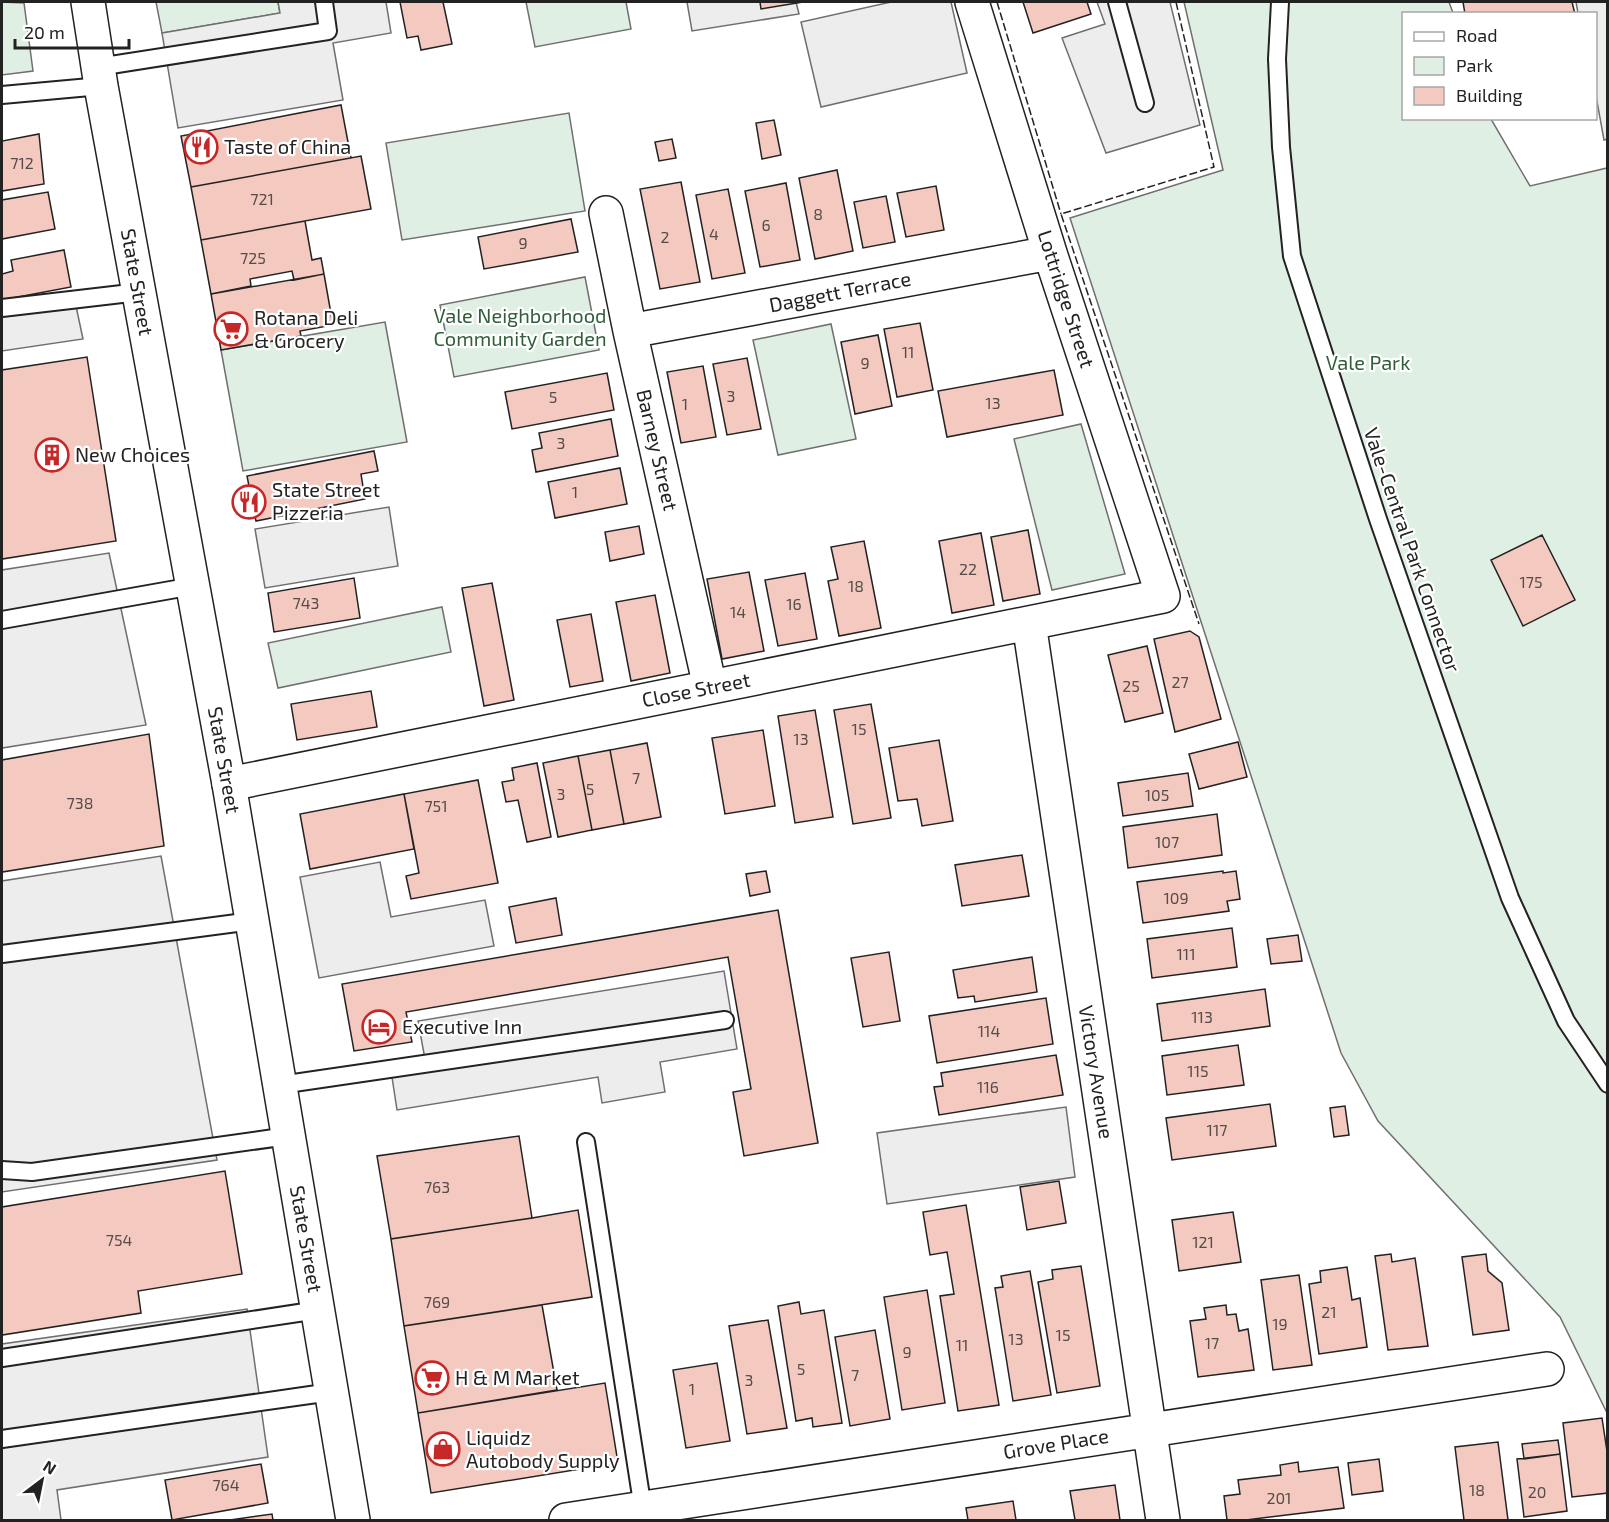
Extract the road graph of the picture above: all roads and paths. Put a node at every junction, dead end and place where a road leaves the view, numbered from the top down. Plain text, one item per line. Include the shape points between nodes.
1 (88, 2) edge
2 (324, 2) edge
3 (972, 2) edge
4 (1117, 2) edge
5 (1280, 2) edge
6 (100, 77) junction
7 (2, 95) edge
8 (1145, 103) dead end
9 (606, 213) dead end
10 (1050, 253) junction
11 (139, 292) junction
12 (2, 308) edge
13 (630, 331) junction
14 (193, 586) junction
15 (1163, 596) joint
16 (2, 620) edge
17 (1029, 623) junction
18 (710, 687) junction
19 (229, 784) junction
20 (252, 921) junction
21 (2, 954) edge
22 (725, 1020) dead end
23 (1608, 1084) edge
24 (280, 1086) junction
25 (288, 1136) junction
26 (586, 1142) dead end
27 (2, 1170) edge
28 (318, 1310) junction
29 (2, 1358) edge
30 (1547, 1370) dead end
31 (331, 1392) junction
32 (1150, 1430) junction
33 (2, 1439) edge
34 (643, 1509) junction
35 (353, 1521) edge
36 (566, 1521) edge
37 (1163, 1521) edge

1 - 6 street, State Street
2 - 6 lane via 328,31
3 - 10 street, Lottridge Street
4 - 8 lane
5 - 23 lane, Vale-Central Park Connector via 1280,125 1292,256 1378,519 1510,898 1566,1021
6 - 7 lane
6 - 11 street, State Street
9 - 13 street, Barney Street
10 - 13 street, Daggett Terrace
10 - 15 street, Lottridge Street
11 - 12 lane
11 - 14 street, State Street
13 - 18 street, Barney Street
14 - 16 lane
14 - 19 street, State Street
15 - 17 street, Close Street
17 - 18 street, Close Street
17 - 32 street, Victory Avenue
18 - 19 street, Close Street
19 - 20 street, State Street
20 - 21 lane
20 - 24 street, State Street
22 - 24 lane
24 - 25 street, State Street
25 - 27 lane via 32,1172
25 - 28 street, State Street
26 - 34 lane
28 - 29 lane
28 - 31 street, State Street
30 - 32 street, Grove Place
31 - 33 lane
31 - 35 street, State Street
32 - 34 street, Grove Place
32 - 37 street, Victory Avenue
34 - 36 street, Grove Place

